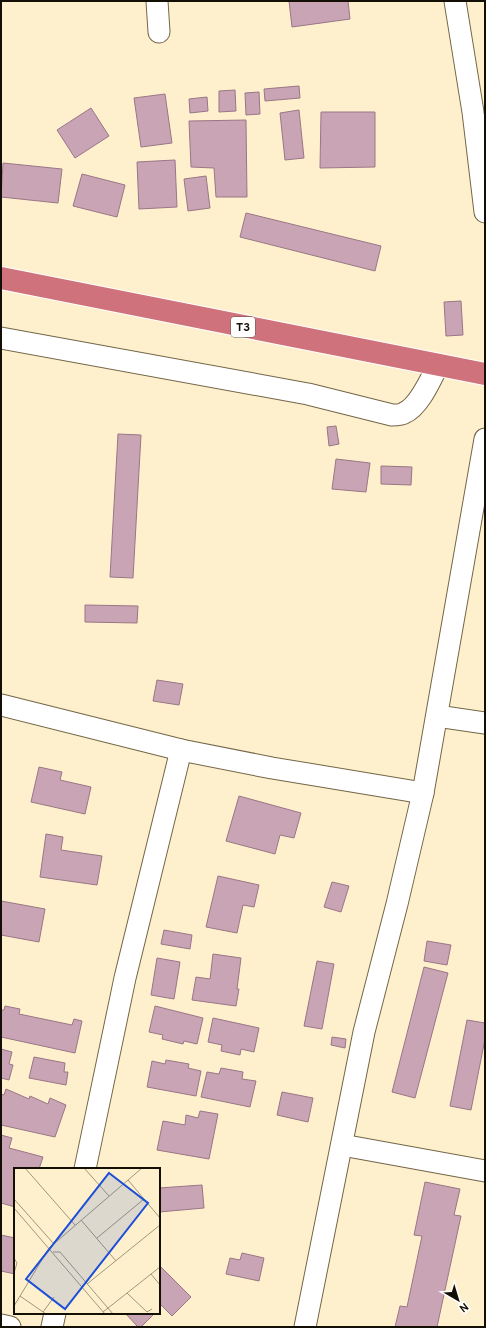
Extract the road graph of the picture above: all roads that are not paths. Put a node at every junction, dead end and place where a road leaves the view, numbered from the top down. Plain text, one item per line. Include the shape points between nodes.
1 (157, 1) edge
2 (456, 1) edge
3 (159, 32) dead end
4 (485, 212) edge
5 (1, 278) edge
6 (1, 338) edge
7 (438, 365) junction
8 (485, 374) edge
9 (485, 440) edge
10 (1, 705) edge
11 (436, 716) junction
12 (485, 724) edge
13 (181, 750) junction
14 (423, 793) junction
15 (342, 1145) junction
16 (85, 1168) edge
17 (485, 1171) edge
18 (55, 1314) edge
19 (1, 1325) edge
20 (10, 1327) edge
21 (52, 1327) edge
22 (305, 1327) edge

1 - 3 street
2 - 4 street
5 - 7 highway, T3
6 - 7 street via 308,394 392,415 410,410 420,398
7 - 8 highway, T3
9 - 11 street
10 - 13 street
11 - 12 street
11 - 14 street
13 - 14 street
13 - 16 street via 125,978
14 - 15 street via 364,1032
15 - 17 street
15 - 22 street
18 - 21 street
19 - 20 street

